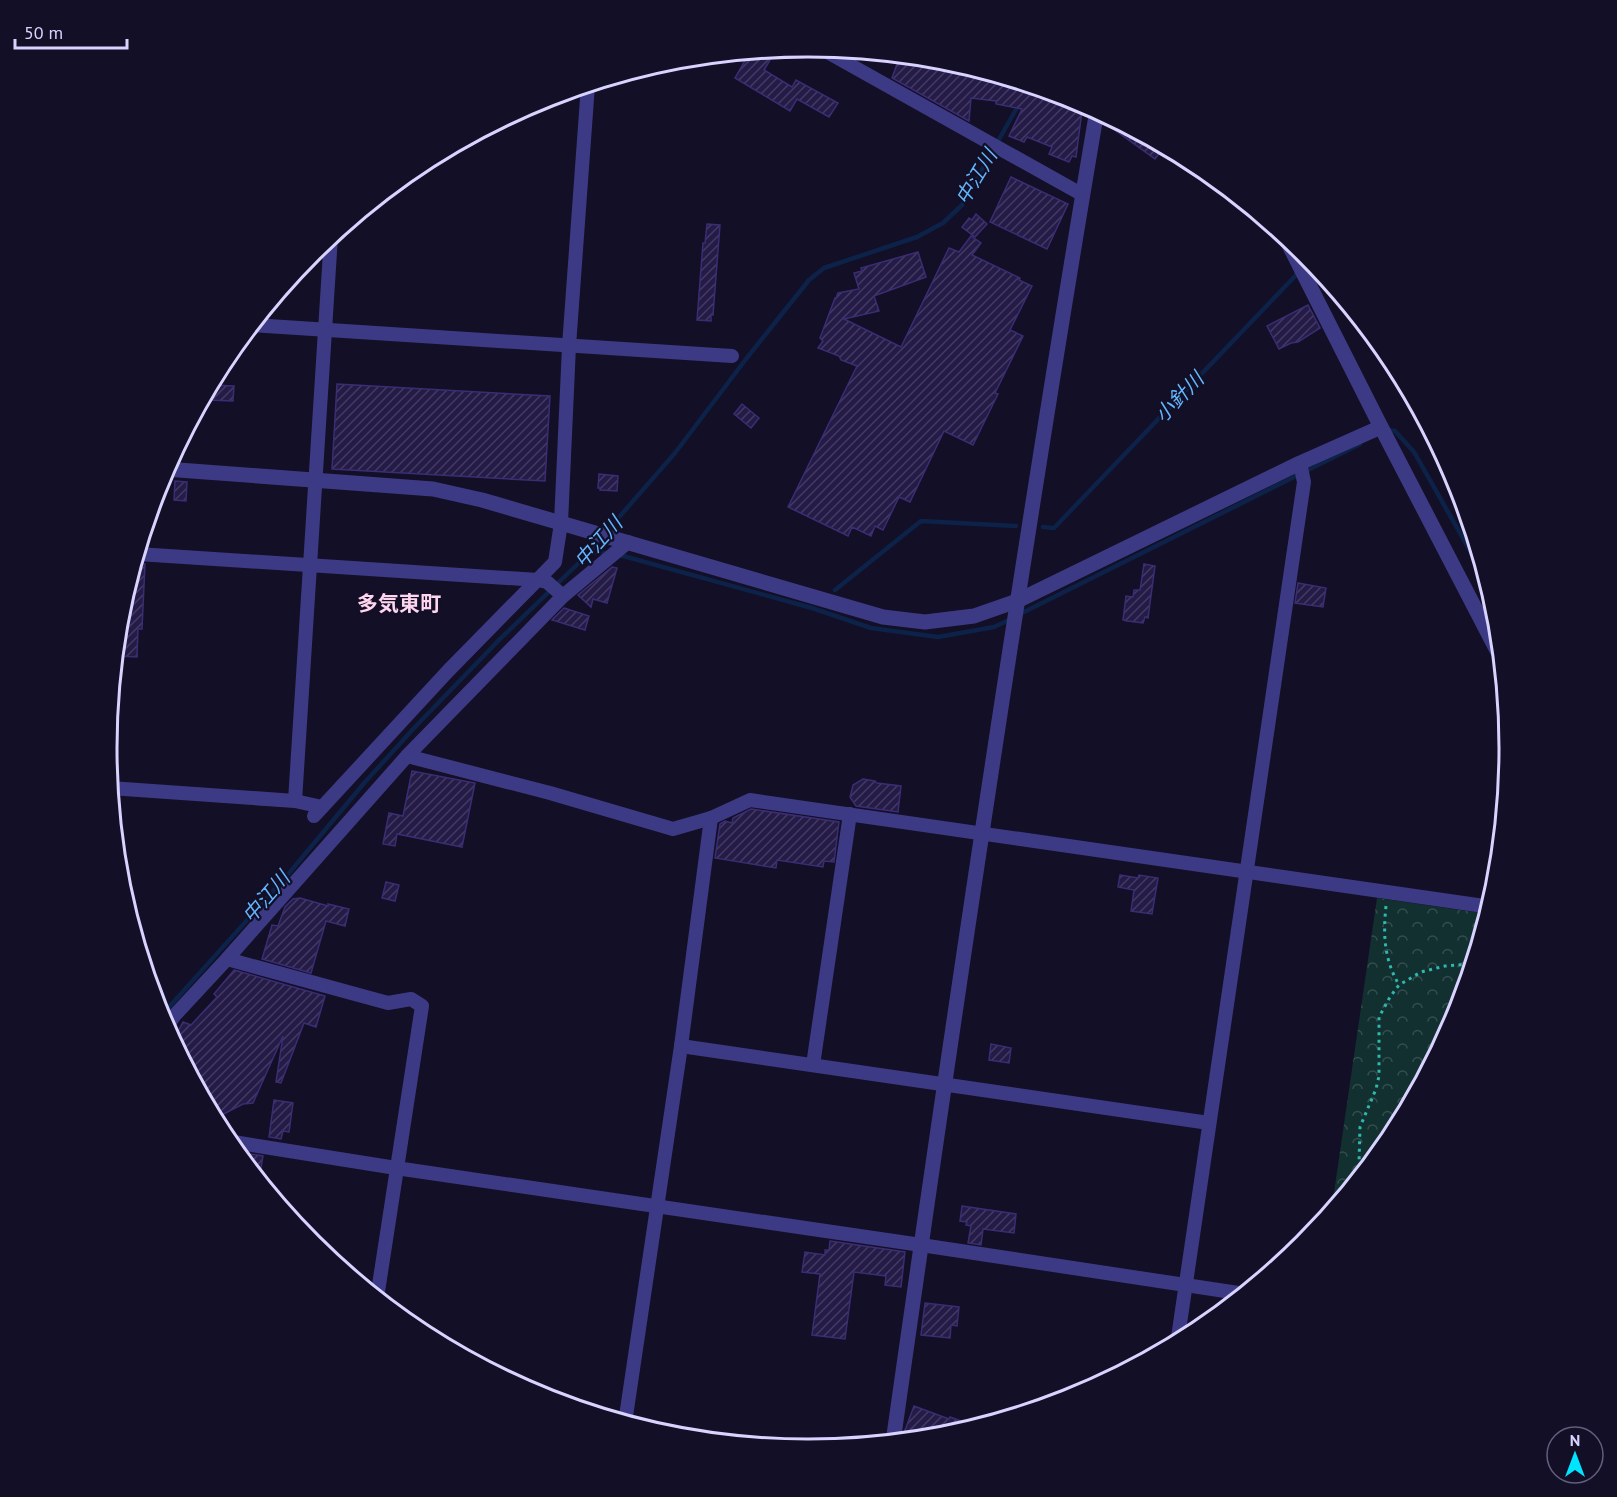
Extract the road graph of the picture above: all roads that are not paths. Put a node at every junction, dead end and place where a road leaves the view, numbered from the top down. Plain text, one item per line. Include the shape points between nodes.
1 (840, 58) edge
2 (587, 94) edge
3 (1095, 120) edge
4 (1083, 195) junction
5 (331, 250) edge
6 (1295, 259) edge
7 (262, 326) edge
8 (325, 329) junction
9 (568, 346) junction
10 (732, 356) dead end
11 (1381, 427) junction
12 (1300, 464) junction
13 (176, 470) edge
14 (316, 480) junction
15 (561, 523) junction
16 (624, 541) junction
17 (146, 555) edge
18 (310, 566) junction
19 (542, 581) junction
20 (563, 596) junction
21 (1017, 603) junction
22 (1491, 639) edge
23 (407, 756) junction
24 (118, 789) edge
25 (295, 801) junction
26 (850, 814) junction
27 (711, 818) junction
28 (983, 833) junction
29 (1246, 872) junction
30 (1481, 906) edge
31 (227, 959) junction
32 (172, 1018) edge
33 (681, 1046) junction
34 (813, 1065) junction
35 (944, 1085) junction
36 (1209, 1123) junction
37 (242, 1144) edge
38 (396, 1168) junction
39 (657, 1207) junction
40 (921, 1245) junction
41 (1185, 1285) junction
42 (378, 1289) edge
43 (1235, 1292) edge
44 (1179, 1332) edge
45 (626, 1415) edge
46 (894, 1435) edge

1 - 4 street
2 - 9 street
3 - 4 street
4 - 21 street
5 - 8 street
6 - 11 street
7 - 8 street
8 - 9 street
8 - 14 street
9 - 10 street
9 - 15 street
11 - 12 street
11 - 22 street
12 - 21 street
12 - 29 street via 1304,482
13 - 14 street
14 - 15 street via 433,489
14 - 18 street
15 - 16 street
15 - 19 street via 555,562
16 - 20 street
16 - 21 street via 883,617 925,622 974,616
17 - 18 street
18 - 19 street
18 - 25 street
19 - 20 street
19 - 25 street via 448,671 318,811
20 - 23 street
21 - 28 street
23 - 27 street via 673,829
23 - 31 street
24 - 25 street
26 - 27 street via 750,800
26 - 28 street
26 - 34 street
27 - 33 street
28 - 29 street
28 - 35 street
29 - 30 street
29 - 36 street
31 - 32 street
31 - 38 street via 388,1003 411,999 422,1006
33 - 34 street
33 - 39 street
34 - 35 street
35 - 36 street
35 - 40 street
36 - 41 street
37 - 38 street
38 - 39 street
38 - 42 street
39 - 40 street
39 - 45 street
40 - 41 street
40 - 46 street
41 - 43 street
41 - 44 street

